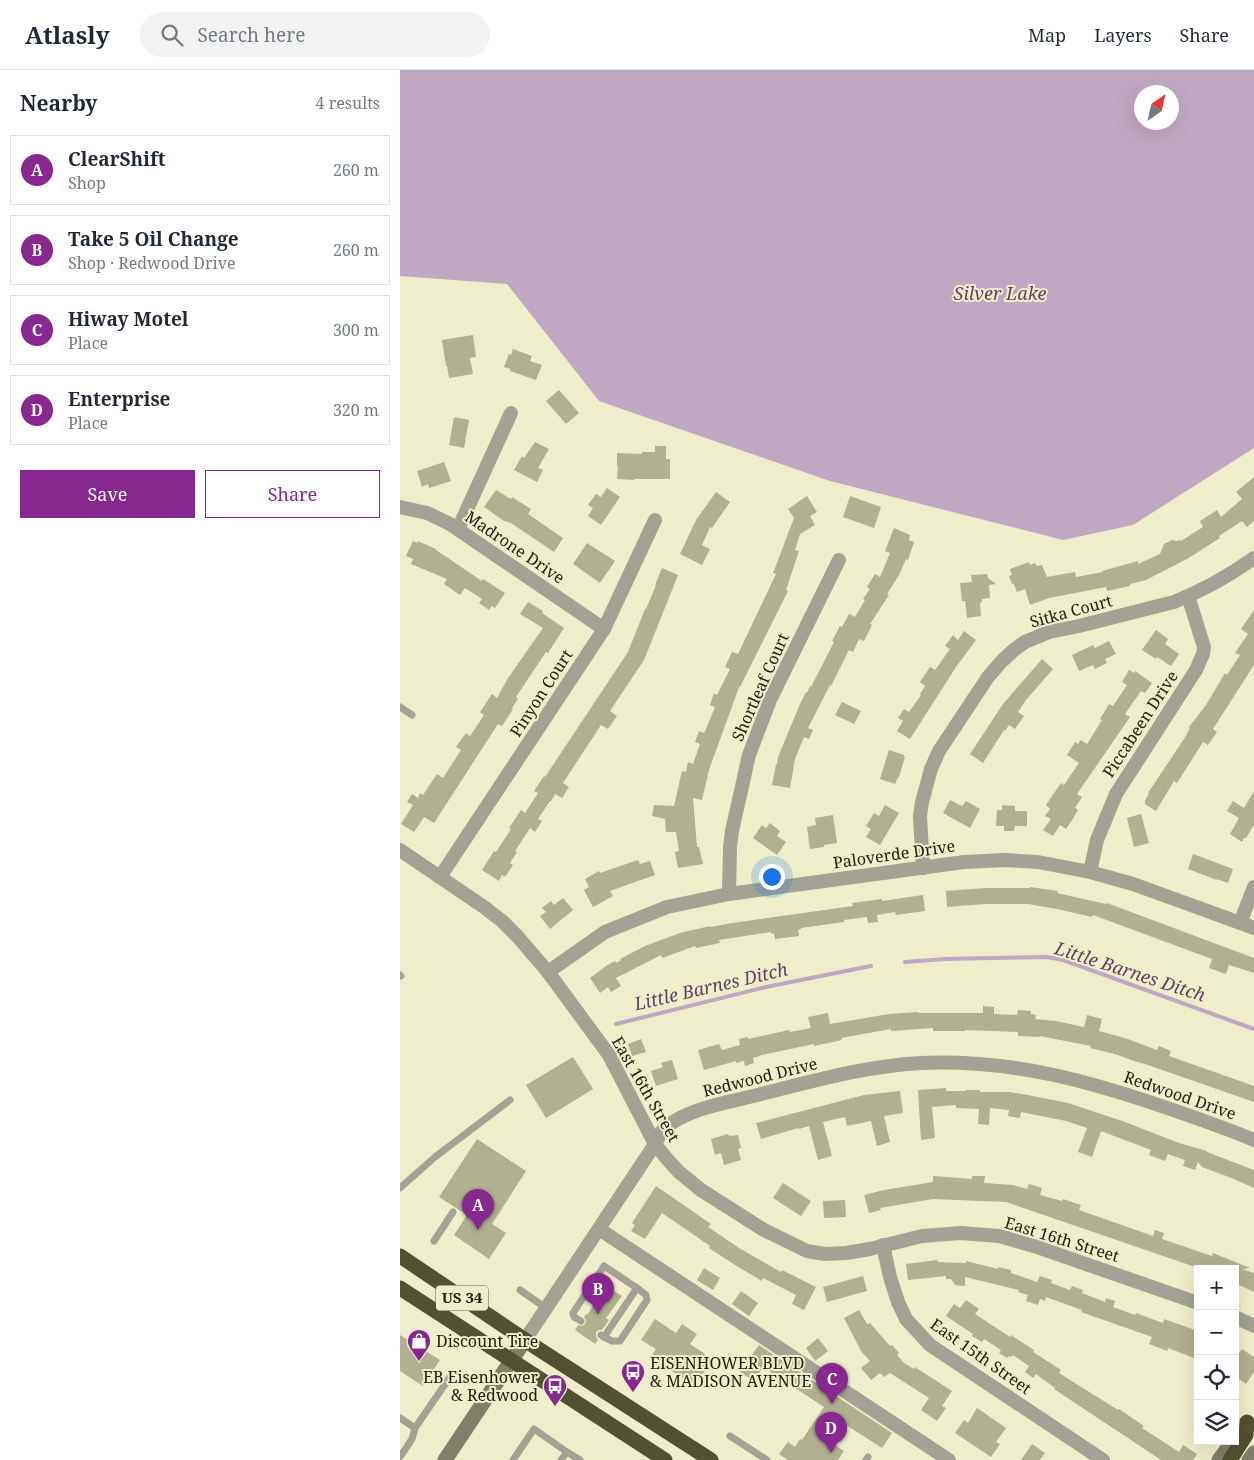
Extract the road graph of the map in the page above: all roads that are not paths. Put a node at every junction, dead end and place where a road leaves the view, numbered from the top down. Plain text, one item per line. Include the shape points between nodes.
1 (511, 413) dead end
2 (400, 507) edge
3 (655, 520) dead end
4 (458, 530) junction
5 (1254, 558) edge
6 (839, 560) dead end
7 (1188, 596) junction
8 (604, 629) junction
9 (400, 707) edge
10 (412, 715) dead end
11 (400, 850) edge
12 (923, 868) junction
13 (1090, 872) junction
14 (440, 877) junction
15 (1254, 887) edge
16 (729, 894) junction
17 (1240, 923) junction
18 (1254, 928) edge
19 (548, 972) junction
20 (510, 1100) dead end
21 (1254, 1140) edge
22 (655, 1144) junction
23 (400, 1188) edge
24 (453, 1212) dead end
25 (599, 1229) junction
26 (434, 1241) dead end
27 (883, 1245) junction
28 (400, 1256) edge
29 (400, 1288) edge
30 (637, 1288) junction
31 (520, 1290) dead end
32 (1194, 1302) edge
33 (546, 1308) junction
34 (1239, 1320) edge
35 (581, 1322) dead end
36 (1254, 1326) edge
37 (525, 1340) junction
38 (511, 1360) junction
39 (450, 1377) dead end
40 (400, 1418) edge
41 (1250, 1418) edge
42 (415, 1428) junction
43 (1239, 1433) edge
44 (730, 1436) dead end
45 (1230, 1445) edge
46 (567, 1452) junction
47 (1254, 1453) edge
48 (935, 1456) edge
49 (400, 1457) edge
50 (446, 1460) edge
51 (513, 1460) edge
52 (562, 1460) edge
53 (580, 1460) edge
54 (665, 1460) edge
55 (711, 1460) edge
56 (767, 1460) edge
57 (950, 1460) edge
58 (1103, 1460) edge
59 (1219, 1460) edge
60 (1230, 1460) edge
61 (1249, 1460) edge

1 - 4 street
2 - 4 street, Madrone Drive via 427,514
3 - 8 street, Pinyon Court
4 - 8 street, Madrone Drive
5 - 7 street, Sitka Court
6 - 16 street, Shortleaf Court via 770,700 749,755 732,831
7 - 12 street, Sitka Court via 1049,632 1025,642 1002,661 939,751 931,770 920,816
7 - 13 street, Piccabeen Drive via 1202,638 1203,654 1116,794 1097,840
8 - 14 street, Pinyon Court
9 - 10 lane
11 - 14 street, East 16th Street
12 - 13 street, Paloverde Drive via 1005,860 1038,862
12 - 16 street, Paloverde Drive
13 - 17 street, Paloverde Drive
14 - 19 street, East 16th Street via 502,921
15 - 17 street
16 - 19 street, Paloverde Drive via 667,907 606,932
17 - 18 street, Paloverde Drive
19 - 22 street, East 16th Street via 609,1055
20 - 23 lane via 434,1157
21 - 22 street, Redwood Drive via 1087,1082 1034,1070 972,1063 919,1063 823,1078 684,1115 663,1129
22 - 25 street, Redwood Drive
22 - 27 street, East 16th Street via 679,1172 701,1190 793,1245 825,1254
24 - 26 lane
25 - 33 street, Redwood Drive
25 - 48 street
27 - 32 street, East 16th Street via 922,1236 961,1233 999,1236
27 - 58 street, East 15th Street via 898,1302 906,1319 930,1345
28 - 37 highway, US 34
29 - 38 highway, US 34
30 - 30 lane via 647,1300 620,1341 603,1336
30 - 35 lane via 604,1266 572,1313
31 - 33 lane
33 - 37 street, Redwood Drive
34 - 36 street
37 - 38 street, Redwood Drive
37 - 55 highway, US 34
38 - 50 street, Redwood Drive
38 - 54 highway, US 34
39 - 42 lane
40 - 42 lane
41 - 43 street
41 - 60 highway via 1246,1435
42 - 49 lane
44 - 56 lane
45 - 59 street
46 - 51 lane via 534,1429
46 - 52 lane
46 - 53 lane
47 - 61 street
48 - 57 street

